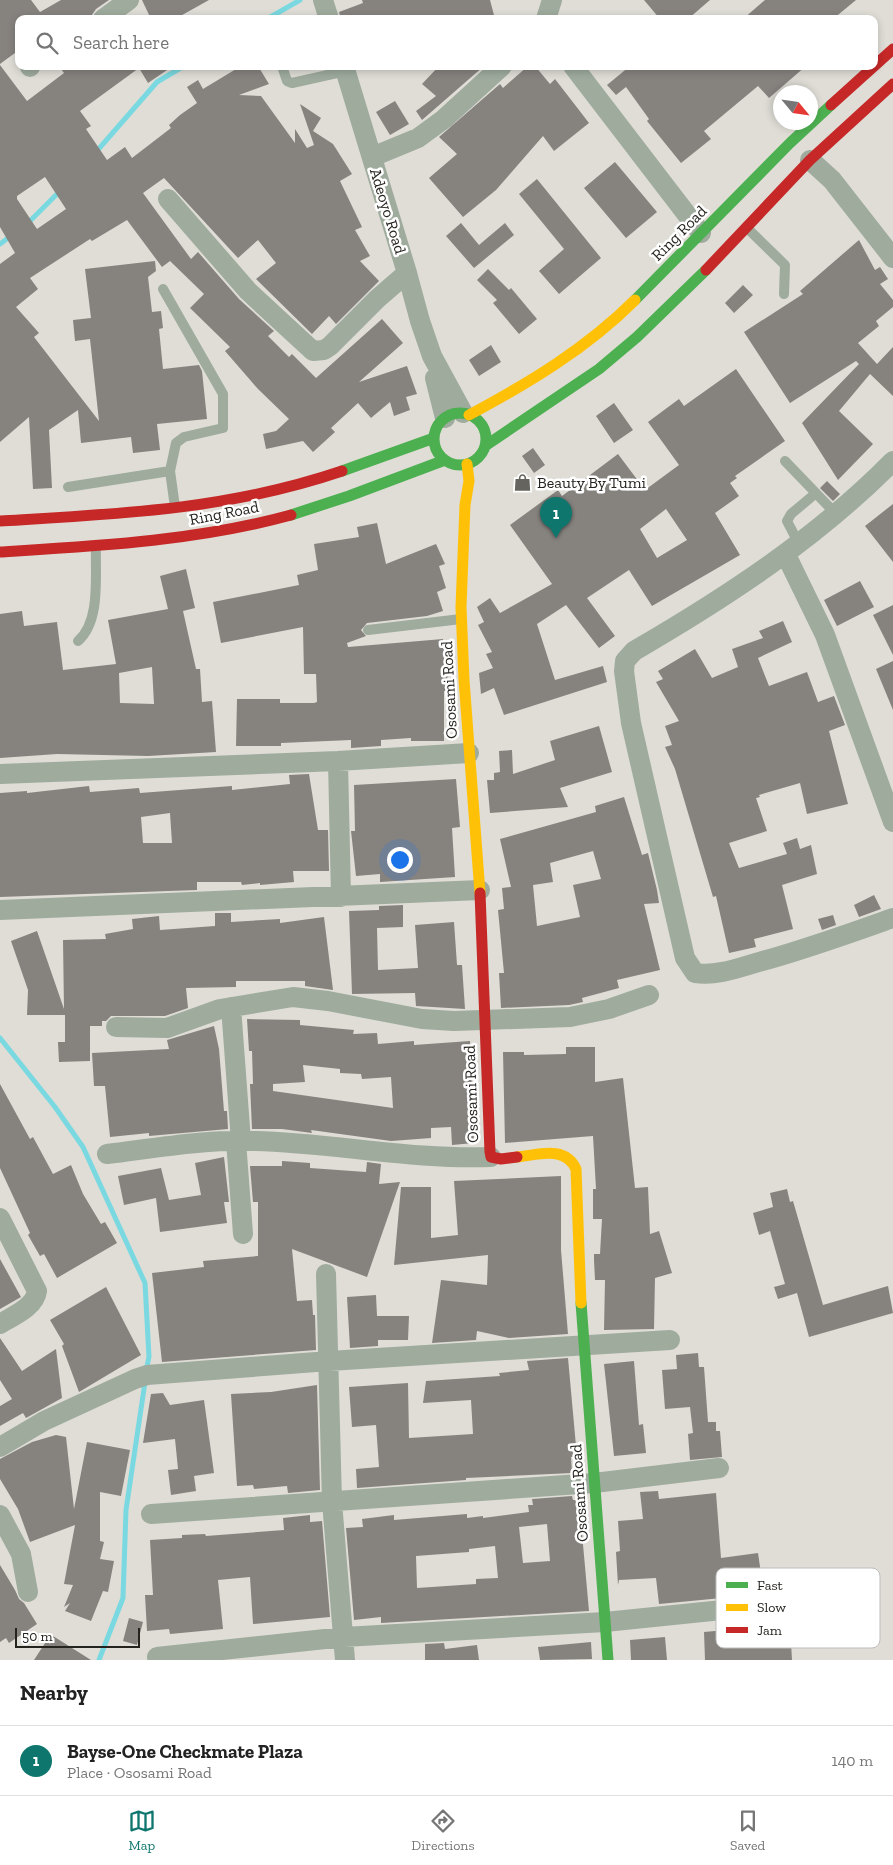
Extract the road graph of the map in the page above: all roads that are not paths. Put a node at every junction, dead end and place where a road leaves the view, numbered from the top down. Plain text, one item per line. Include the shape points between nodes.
1 (129, 0) edge
2 (324, 0) edge
3 (552, 0) edge
4 (108, 15) edge
5 (328, 15) edge
6 (547, 15) edge
7 (893, 49) edge
8 (878, 63) edge
9 (283, 70) edge
10 (345, 70) edge
11 (498, 70) edge
12 (576, 70) edge
13 (870, 70) edge
14 (322, 71) edge
15 (893, 84) edge
16 (372, 157) junction
17 (810, 160) junction
18 (168, 198) dead end
19 (746, 228) junction
20 (701, 233) junction
21 (893, 258) edge
22 (407, 273) junction
23 (163, 289) dead end
24 (784, 294) dead end
25 (459, 416) junction
26 (434, 438) junction
27 (485, 446) junction
28 (785, 461) dead end
29 (893, 462) edge
30 (455, 463) junction
31 (170, 471) junction
32 (68, 487) dead end
33 (816, 493) junction
34 (465, 506) joint
35 (175, 508) junction
36 (835, 513) junction
37 (0, 520) edge
38 (96, 546) junction
39 (793, 549) junction
40 (0, 552) edge
41 (462, 619) junction
42 (368, 630) dead end
43 (78, 641) dead end
44 (469, 753) junction
45 (338, 761) junction
46 (0, 774) edge
47 (893, 822) edge
48 (480, 890) junction
49 (342, 897) junction
50 (0, 910) edge
51 (893, 918) edge
52 (648, 995) dead end
53 (231, 1008) junction
54 (485, 1021) junction
55 (116, 1027) dead end
56 (239, 1141) junction
57 (107, 1154) dead end
58 (492, 1156) junction
59 (0, 1218) edge
60 (243, 1234) dead end
61 (326, 1274) dead end
62 (0, 1324) edge
63 (670, 1340) dead end
64 (584, 1344) junction
65 (329, 1361) junction
66 (0, 1446) edge
67 (719, 1468) dead end
68 (594, 1483) junction
69 (332, 1502) junction
70 (0, 1514) edge
71 (151, 1514) dead end
72 (28, 1592) dead end
73 (716, 1611) edge
74 (605, 1622) junction
75 (344, 1637) junction
76 (158, 1657) dead end
77 (345, 1660) edge
78 (608, 1660) edge

1 - 4 street
2 - 5 street
3 - 6 street
7 - 8 main road, Ring Road
9 - 14 lane via 286,82 290,83
10 - 16 street, Adeoyo Road
11 - 16 street via 444,120 418,138
12 - 20 street
13 - 20 main road, Ring Road via 790,143
15 - 17 main road
16 - 22 street, Adeoyo Road
17 - 19 main road
17 - 21 street via 832,180
18 - 22 street via 248,291 314,351 330,346
19 - 24 lane via 784,265
19 - 27 main road via 637,337 599,369
20 - 25 main road, Ring Road via 619,316 578,350 514,391
22 - 25 street, Adeoyo Road via 432,356
23 - 31 lane via 223,394 223,428 184,437 176,443
25 - 26 main road via 437,427
25 - 27 main road via 477,420 483,427
26 - 30 main road via 437,450
26 - 35 main road, Ring Road via 292,486 243,499
27 - 30 main road via 475,460
28 - 33 lane
29 - 36 street
30 - 34 street via 456,481
30 - 38 main road, Ring Road via 248,526
31 - 32 lane
31 - 35 lane
33 - 36 lane
33 - 39 lane via 787,521
34 - 41 main road, Ososami Road
35 - 37 main road, Ring Road
36 - 39 street
38 - 40 main road, Ring Road
38 - 43 lane via 93,617
39 - 47 street
39 - 51 street via 719,601 634,651 624,662 631,723 685,958 696,973 709,975 792,953
41 - 42 lane
41 - 44 main road, Ososami Road
44 - 45 street
44 - 48 main road, Ososami Road
45 - 46 street
45 - 49 street
48 - 49 street
48 - 54 main road, Ososami Road
49 - 50 street
52 - 54 street via 609,1009 570,1017
53 - 54 street via 293,997 422,1019
53 - 55 street via 167,1028
53 - 56 street
54 - 58 main road, Ososami Road via 489,1147
56 - 57 street
56 - 58 street via 425,1156
56 - 60 street
58 - 64 main road, Ososami Road via 559,1153 572,1162 577,1173 578,1261
59 - 62 street via 38,1291 31,1304
61 - 65 street
63 - 64 street
64 - 65 street
64 - 68 main road, Ososami Road
65 - 66 street via 135,1379 44,1421
65 - 69 street
67 - 68 street
68 - 69 street
68 - 74 main road, Ososami Road
69 - 71 street
69 - 75 street
70 - 72 street via 21,1554
73 - 74 street
74 - 75 street
74 - 78 main road, Ososami Road
75 - 76 street
75 - 77 street

